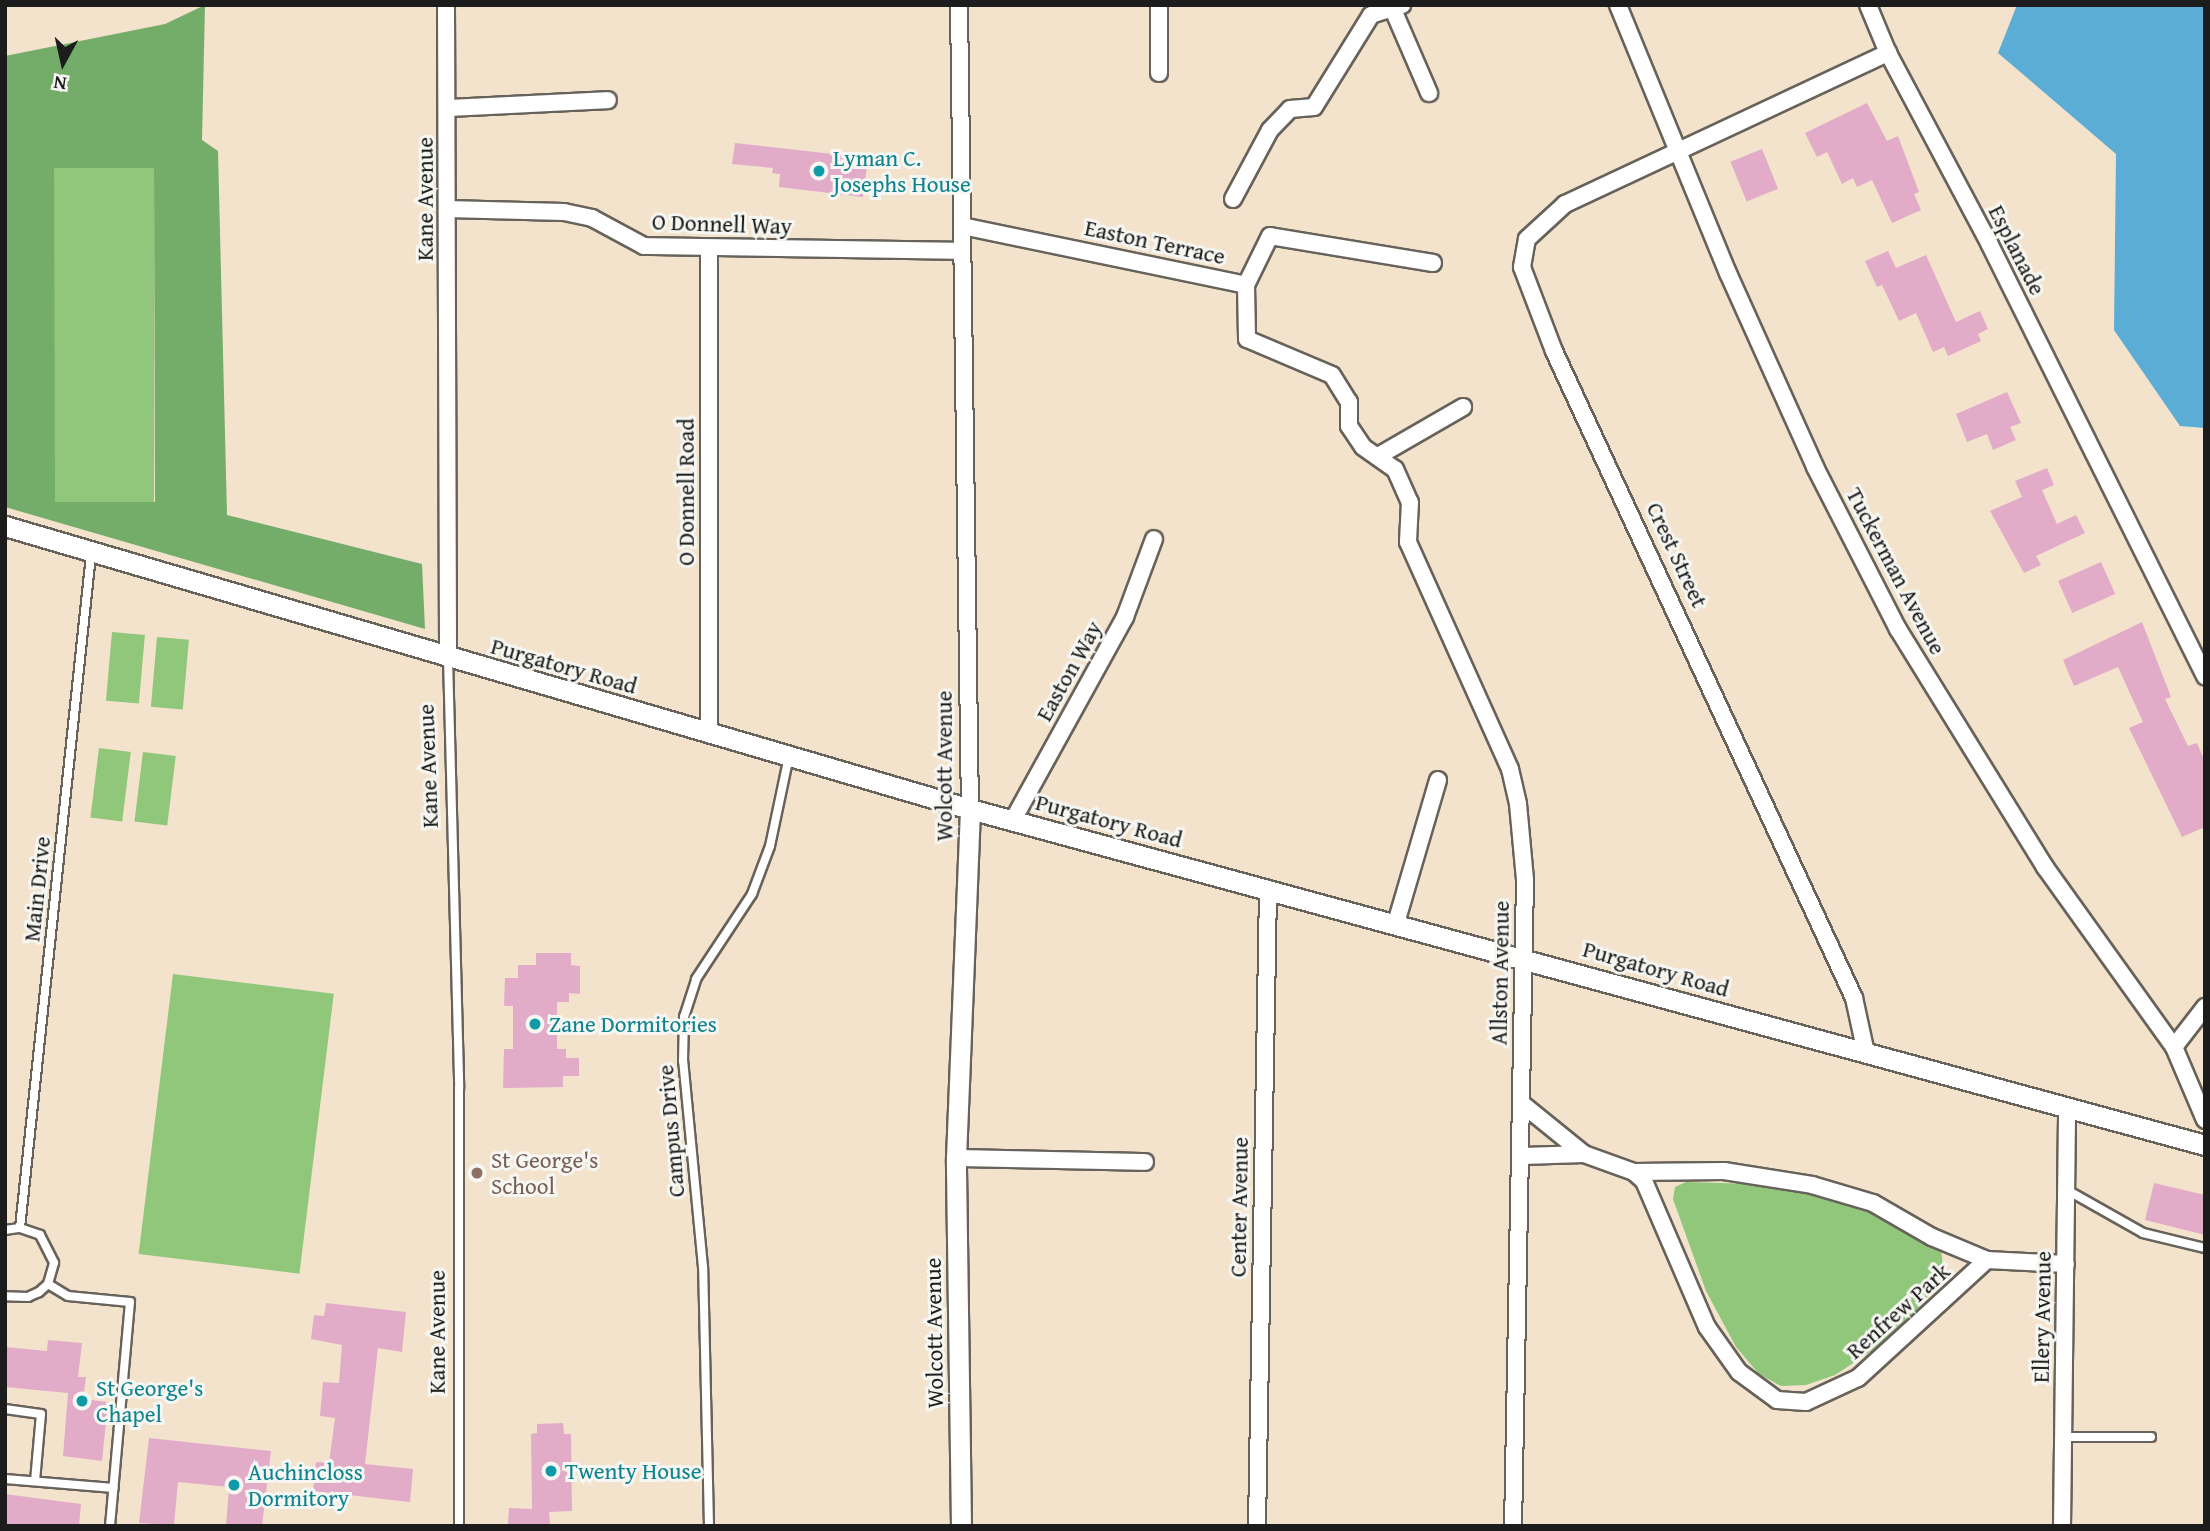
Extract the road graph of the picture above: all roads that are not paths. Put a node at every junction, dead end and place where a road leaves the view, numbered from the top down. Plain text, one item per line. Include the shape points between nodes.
1 (446, 5) edge
2 (958, 5) edge
3 (1159, 5) edge
4 (1618, 5) edge
5 (1868, 5) edge
6 (1395, 6) edge
7 (1888, 53) junction
8 (1159, 73) dead end
9 (1429, 93) dead end
10 (608, 100) dead end
11 (447, 108) junction
12 (1677, 148) junction
13 (1233, 199) dead end
14 (447, 209) junction
15 (962, 226) junction
16 (709, 251) junction
17 (962, 251) junction
18 (1433, 263) dead end
19 (1246, 285) junction
20 (1463, 407) dead end
21 (1380, 455) junction
22 (5, 526) edge
23 (1154, 539) dead end
24 (91, 555) junction
25 (448, 658) junction
26 (2205, 676) edge
27 (709, 733) junction
28 (789, 756) junction
29 (1438, 780) dead end
30 (970, 809) junction
31 (1013, 820) junction
32 (1268, 889) junction
33 (1396, 923) junction
34 (1523, 957) junction
35 (2205, 1007) edge
36 (2174, 1048) junction
37 (1866, 1053) junction
38 (1521, 1103) junction
39 (2067, 1109) junction
40 (2205, 1121) edge
41 (2205, 1145) edge
42 (1584, 1154) junction
43 (1523, 1156) junction
44 (956, 1158) junction
45 (1144, 1162) dead end
46 (1634, 1172) junction
47 (2067, 1189) junction
48 (20, 1228) junction
49 (5, 1230) edge
50 (2205, 1248) edge
51 (1987, 1260) junction
52 (2066, 1264) junction
53 (48, 1284) junction
54 (5, 1296) edge
55 (5, 1409) edge
56 (2063, 1437) junction
57 (2151, 1437) dead end
58 (5, 1479) edge
59 (34, 1482) junction
60 (114, 1488) junction
61 (110, 1526) edge
62 (459, 1526) edge
63 (709, 1526) edge
64 (961, 1526) edge
65 (1257, 1526) edge
66 (1513, 1526) edge
67 (2062, 1526) edge

1 - 11 street, Kane Avenue
2 - 15 street, Wolcott Avenue
3 - 8 street
4 - 12 street, Tuckerman Avenue
5 - 7 street, Esplanade
6 - 9 street
6 - 13 street via 1371,15 1314,107 1290,109 1270,130
7 - 12 street
7 - 26 street, Esplanade via 1990,244
10 - 11 street
11 - 14 street, Kane Avenue
12 - 36 street, Tuckerman Avenue via 1815,467 1898,629 2045,867
12 - 37 street, Crest Street via 1565,204 1528,239 1522,267 1554,351 1854,999
14 - 16 street, O Donnell Way via 564,212 592,218 644,246
14 - 25 street, Kane Avenue
15 - 17 street, Wolcott Avenue
15 - 19 street, Easton Terrace
16 - 17 street, O Donnell Way
16 - 27 street, O Donnell Road
17 - 30 street, Wolcott Avenue
18 - 19 street, Easton Terrace via 1270,236
19 - 21 street, Allston Avenue via 1247,339 1332,375 1349,402 1349,426 1363,447
20 - 21 street
21 - 34 street, Allston Avenue via 1404,486 1412,520 1408,542 1510,769 1524,846
22 - 24 street, Purgatory Road
23 - 31 street, Easton Way via 1125,617
24 - 25 street, Purgatory Road
24 - 48 lane, Main Drive
25 - 27 street, Purgatory Road
25 - 62 lane, Kane Avenue via 459,1088
27 - 28 street, Purgatory Road
28 - 30 street, Purgatory Road
28 - 63 lane, Campus Drive via 770,846 752,894 696,979 684,1017 683,1061 704,1267
29 - 33 street
30 - 31 street, Purgatory Road
30 - 44 street, Wolcott Avenue
31 - 32 street, Purgatory Road
32 - 33 street, Purgatory Road
32 - 65 street, Center Avenue
33 - 34 street, Purgatory Road
34 - 37 street, Purgatory Road
34 - 38 street, Allston Avenue
35 - 36 street
36 - 40 street, Tuckerman Avenue
37 - 39 street, Purgatory Road
38 - 42 street, Renfrew Park
38 - 43 street, Allston Avenue
39 - 41 street, Purgatory Road
39 - 47 street, Ellery Avenue
42 - 43 street, Renfrew Park
42 - 46 street, Renfrew Park
43 - 66 street, Allston Avenue
44 - 45 street
44 - 64 street, Wolcott Avenue
46 - 51 street, Renfrew Park via 1724,1171 1812,1185 1873,1203 1932,1237
46 - 51 street, Renfrew Park via 1657,1206 1707,1327 1739,1372 1777,1400 1805,1402 1858,1378 1880,1363
47 - 50 lane via 2143,1233
47 - 52 street, Ellery Avenue
48 - 49 lane
48 - 53 lane via 48,1243 54,1263
51 - 52 street, Renfrew Park
52 - 56 street, Ellery Avenue
53 - 54 lane via 28,1297
53 - 60 lane via 68,1296 130,1302
55 - 59 lane via 41,1414
56 - 57 lane
56 - 67 street, Ellery Avenue
58 - 59 lane
59 - 60 lane
60 - 61 lane

